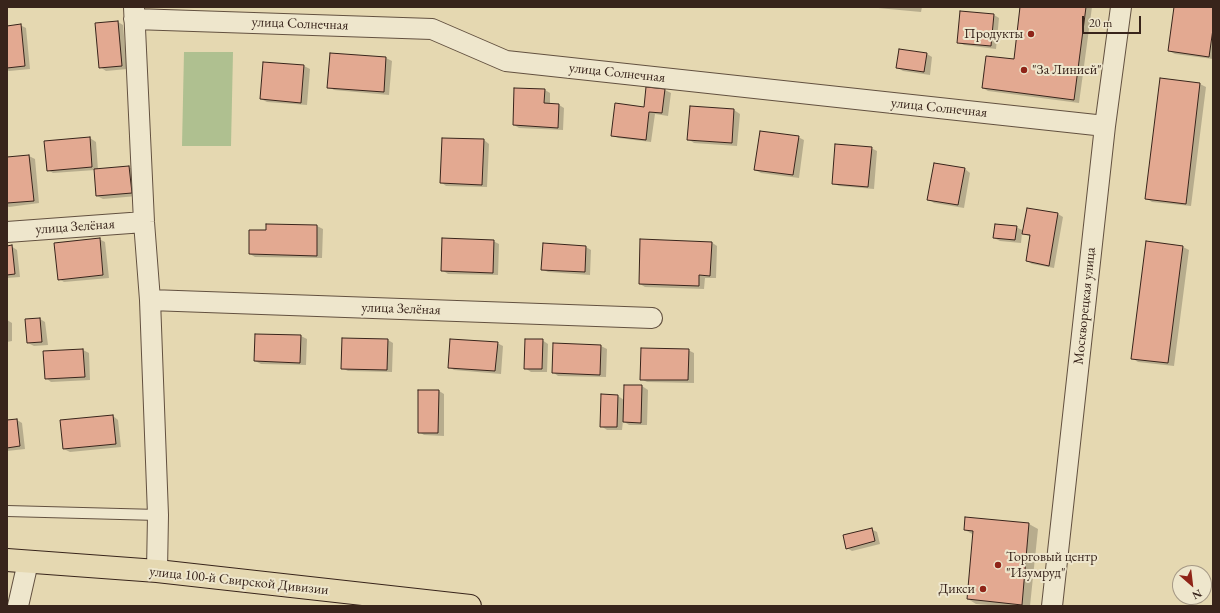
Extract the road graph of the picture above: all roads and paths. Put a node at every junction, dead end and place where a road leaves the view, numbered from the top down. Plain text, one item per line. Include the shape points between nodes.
1 (1121, 7) edge
2 (134, 13) edge
3 (1104, 126) junction
4 (144, 222) junction
5 (7, 232) edge
6 (150, 300) junction
7 (652, 318) dead end
8 (7, 512) edge
9 (158, 515) junction
10 (7, 560) edge
11 (28, 562) junction
12 (157, 571) junction
13 (395, 602) edge
14 (18, 606) edge
15 (470, 606) edge
16 (1052, 606) edge

1 - 3 street, Москворецкая улица
2 - 3 street, улица Солнечная via 432,29 506,61
2 - 4 street
3 - 16 street, Москворецкая улица
4 - 5 street, улица Зелёная
4 - 6 street
6 - 7 street, улица Зелёная
6 - 9 street
8 - 9 lane
9 - 12 street
10 - 11 main road, улица 100-й Свирской Дивизии
11 - 12 main road, улица 100-й Свирской Дивизии
11 - 14 street
12 - 13 main road, улица 100-й Свирской Дивизии
13 - 15 main road, улица 100-й Свирской Дивизии

